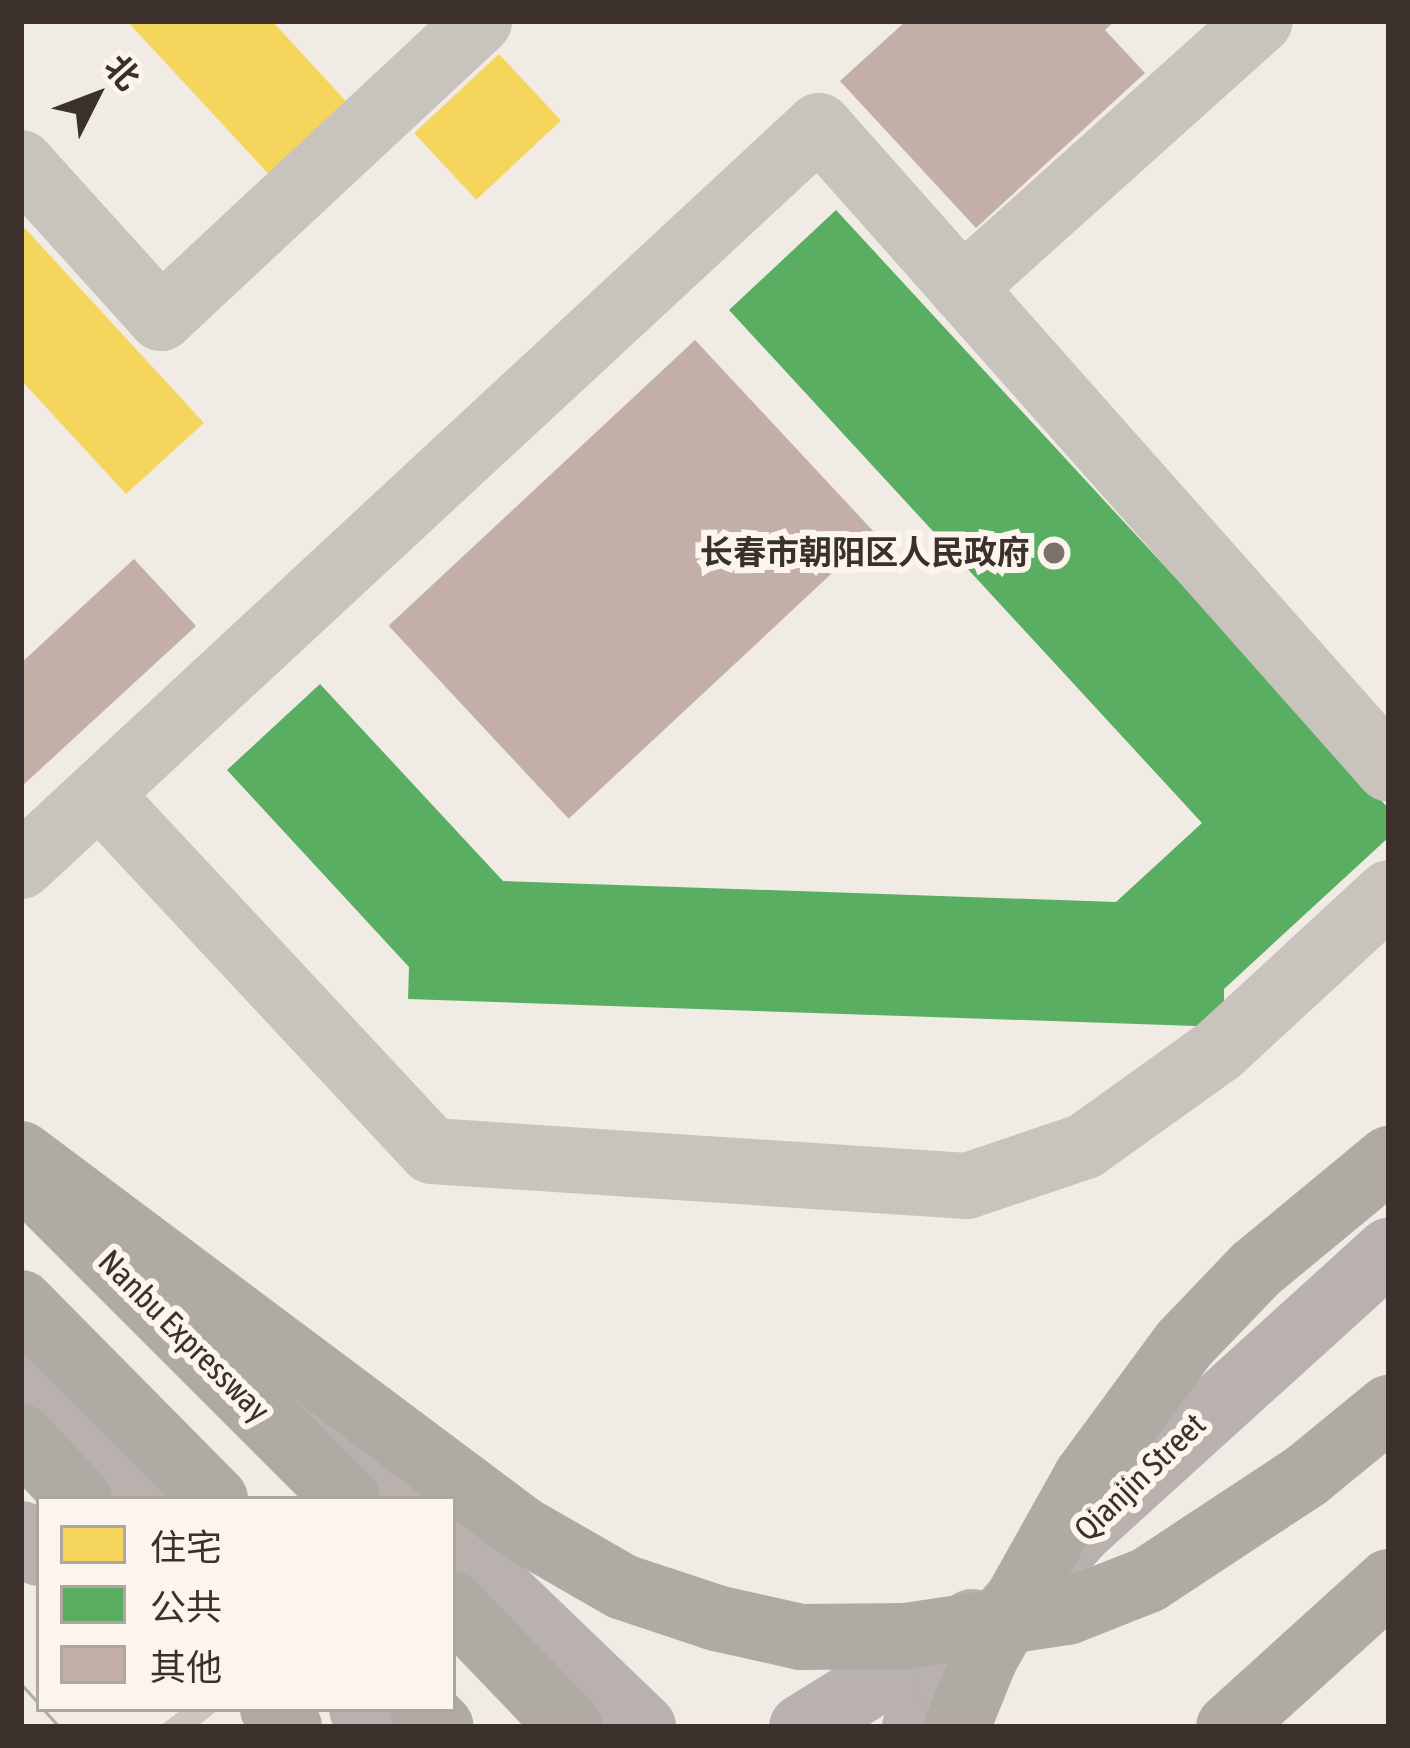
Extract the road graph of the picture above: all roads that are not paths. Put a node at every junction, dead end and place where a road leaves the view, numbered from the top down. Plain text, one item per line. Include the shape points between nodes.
1 (479, 21) edge
2 (1260, 21) edge
3 (21, 163) edge
4 (962, 288) junction
5 (1389, 770) edge
6 (99, 794) junction
7 (21, 866) edge
8 (1389, 893) edge
9 (21, 1126) edge
10 (21, 1154) edge
11 (1389, 1159) edge
12 (21, 1173) edge
13 (1389, 1251) edge
14 (21, 1303) edge
15 (21, 1362) edge
16 (1389, 1408) edge
17 (21, 1437) edge
18 (76, 1496) edge
19 (153, 1496) edge
20 (212, 1496) edge
21 (344, 1496) edge
22 (404, 1496) edge
23 (456, 1547) edge
24 (1035, 1580) junction
25 (1389, 1582) edge
26 (456, 1608) edge
27 (570, 1727) edge
28 (643, 1727) edge
29 (802, 1727) edge
30 (915, 1727) edge
31 (957, 1727) edge
32 (1229, 1727) edge

1 - 3 lane via 161,318
2 - 4 lane
4 - 5 lane
4 - 6 lane via 819,126
6 - 7 lane
6 - 8 lane via 432,1151 967,1186 1085,1146 1219,1050
9 - 22 main road
10 - 16 highway, bridge via 522,1529 623,1588 801,1636 906,1636 1067,1612 1148,1580 1242,1523
11 - 31 highway, bridge via 1256,1269 1171,1361 1056,1527
12 - 21 highway, Nanbu Expressway
13 - 24 main road, Qianjin Street via 1176,1440
14 - 20 highway
15 - 19 main road
17 - 18 highway
23 - 28 main road
24 - 29 main road
24 - 30 main road, Qianjin Street via 944,1681
25 - 32 highway
26 - 27 highway

